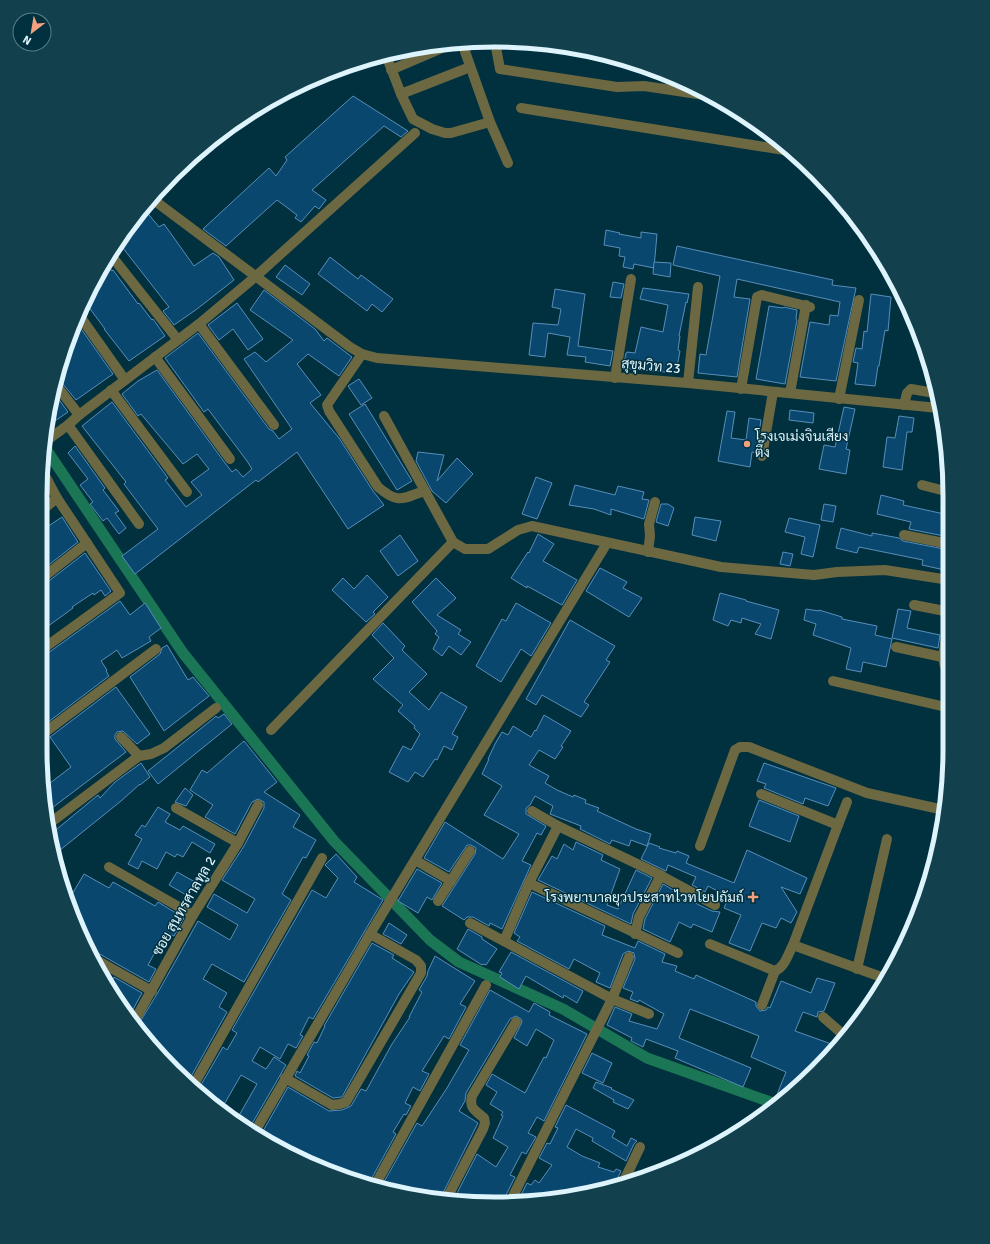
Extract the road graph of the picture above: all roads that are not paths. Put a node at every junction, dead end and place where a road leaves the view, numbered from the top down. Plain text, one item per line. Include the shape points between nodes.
1 (496, 47) edge
2 (464, 48) edge
3 (434, 51) edge
4 (388, 60) edge
5 (465, 68) dead end
6 (391, 70) junction
7 (691, 92) edge
8 (401, 94) junction
9 (520, 108) dead end
10 (490, 122) junction
11 (415, 133) dead end
12 (779, 149) edge
13 (508, 162) dead end
14 (156, 202) edge
15 (114, 260) edge
16 (255, 277) junction
17 (631, 278) dead end
18 (698, 287) dead end
19 (859, 300) dead end
20 (82, 321) edge
21 (199, 324) junction
22 (178, 340) junction
23 (362, 354) junction
24 (155, 357) junction
25 (615, 378) junction
26 (125, 380) junction
27 (688, 384) junction
28 (741, 389) junction
29 (60, 390) edge
30 (111, 390) junction
31 (773, 392) junction
32 (931, 392) edge
33 (790, 394) junction
34 (839, 399) junction
35 (904, 405) junction
36 (934, 408) edge
37 (79, 415) junction
38 (384, 416) dead end
39 (68, 425) junction
40 (274, 425) dead end
41 (51, 437) edge
42 (762, 456) dead end
43 (230, 458) dead end
44 (48, 480) edge
45 (922, 485) dead end
46 (943, 490) edge
47 (424, 491) junction
48 (187, 492) dead end
49 (57, 498) junction
50 (654, 502) dead end
51 (47, 506) edge
52 (139, 524) dead end
53 (904, 535) dead end
54 (453, 542) junction
55 (87, 543) junction
56 (607, 543) junction
57 (943, 543) edge
58 (648, 552) junction
59 (47, 574) edge
60 (943, 579) edge
61 (914, 604) dead end
62 (943, 610) edge
63 (47, 646) edge
64 (896, 647) dead end
65 (156, 649) dead end
66 (943, 653) edge
67 (942, 657) joint
68 (833, 681) dead end
69 (943, 706) edge
70 (216, 708) dead end
71 (271, 730) dead end
72 (47, 731) edge
73 (121, 737) dead end
74 (139, 756) junction
75 (761, 794) dead end
76 (847, 802) dead end
77 (258, 805) dead end
78 (176, 808) dead end
79 (939, 809) edge
80 (532, 811) dead end
81 (53, 820) edge
82 (838, 825) junction
83 (558, 826) junction
84 (887, 839) dead end
85 (238, 843) junction
86 (700, 846) dead end
87 (470, 851) dead end
88 (322, 858) dead end
89 (415, 860) junction
90 (108, 867) dead end
91 (661, 875) junction
92 (451, 881) junction
93 (529, 883) junction
94 (438, 900) dead end
95 (715, 905) dead end
96 (193, 915) junction
97 (470, 923) dead end
98 (370, 934) junction
99 (635, 934) junction
100 (504, 941) junction
101 (710, 944) dead end
102 (793, 945) junction
103 (678, 954) dead end
104 (629, 957) dead end
105 (101, 963) edge
106 (857, 969) junction
107 (775, 971) junction
108 (881, 977) edge
109 (486, 985) dead end
110 (152, 991) junction
111 (612, 999) junction
112 (762, 1005) dead end
113 (649, 1014) dead end
114 (137, 1017) edge
115 (823, 1017) dead end
116 (516, 1022) dead end
117 (842, 1032) edge
118 (285, 1078) junction
119 (195, 1082) edge
120 (257, 1128) edge
121 (640, 1147) dead end
122 (626, 1177) edge
123 (377, 1181) edge
124 (449, 1194) edge
125 (513, 1196) edge

1 - 7 street via 500,69 617,87 644,86
2 - 10 street
3 - 6 street
4 - 6 street
5 - 8 street
6 - 8 street
8 - 10 street via 413,119 444,133
9 - 12 street
10 - 13 street
11 - 16 street
14 - 16 street
15 - 22 street
16 - 21 street
16 - 23 street
17 - 25 street
18 - 27 street
19 - 34 street
20 - 26 street
21 - 22 street
21 - 40 street
22 - 24 street
23 - 25 street, สุขุมวิท 23 via 377,358
23 - 47 street via 327,404 329,410 378,487 389,497 401,499
24 - 26 street
24 - 43 street
25 - 27 street, สุขุมวิท 23
26 - 30 street
27 - 28 street, สุขุมวิท 23
28 - 31 street, สุขุมวิท 23
28 - 33 street via 757,297 762,295 808,306
29 - 37 street
30 - 37 street
30 - 48 street
31 - 33 street, สุขุมวิท 23
31 - 42 street
32 - 35 street via 911,389 907,393
33 - 34 street, สุขุมวิท 23
34 - 35 street, สุขุมวิท 23
35 - 36 street, สุขุมวิท 23
37 - 39 street
38 - 47 street
39 - 41 street
39 - 52 street
44 - 49 street
45 - 46 street
47 - 54 street
49 - 51 street
49 - 55 street
50 - 58 street
53 - 57 street
54 - 56 street via 465,549 488,549 518,530 532,526
54 - 71 street
55 - 59 street
55 - 63 street via 120,593
56 - 58 street
56 - 89 street
58 - 60 street via 721,567 814,575 886,570
61 - 62 street
64 - 67 street
65 - 72 street
66 - 67 street
68 - 69 street
70 - 74 street via 164,748
73 - 74 street
74 - 81 street
75 - 82 street
76 - 82 street
77 - 85 street, ซอย สุนทรศาลทูล 2
78 - 85 street
79 - 86 street via 867,793 749,747 740,747 735,750
80 - 83 street
82 - 102 street
83 - 91 street
83 - 93 street
84 - 106 street
85 - 96 street, ซอย สุนทรศาลทูล 2
87 - 92 street
88 - 119 street
89 - 92 street
89 - 98 street
90 - 96 street
91 - 95 street
91 - 99 street via 639,917
92 - 94 street
93 - 99 street
93 - 100 street
96 - 110 street, ซอย สุนทรศาลทูล 2
97 - 100 street
98 - 118 street
98 - 118 street via 416,960 421,966 421,973 346,1102 332,1105
99 - 103 street
100 - 111 street
101 - 107 street
102 - 106 street
102 - 107 street via 783,964
104 - 111 street
105 - 110 street
106 - 108 street
107 - 112 street
109 - 123 street
110 - 114 street, ซอย สุนทรศาลทูล 2
111 - 113 street
111 - 125 street
115 - 117 street
116 - 124 street via 472,1096 472,1108 484,1118 485,1123
118 - 120 street
121 - 122 street

